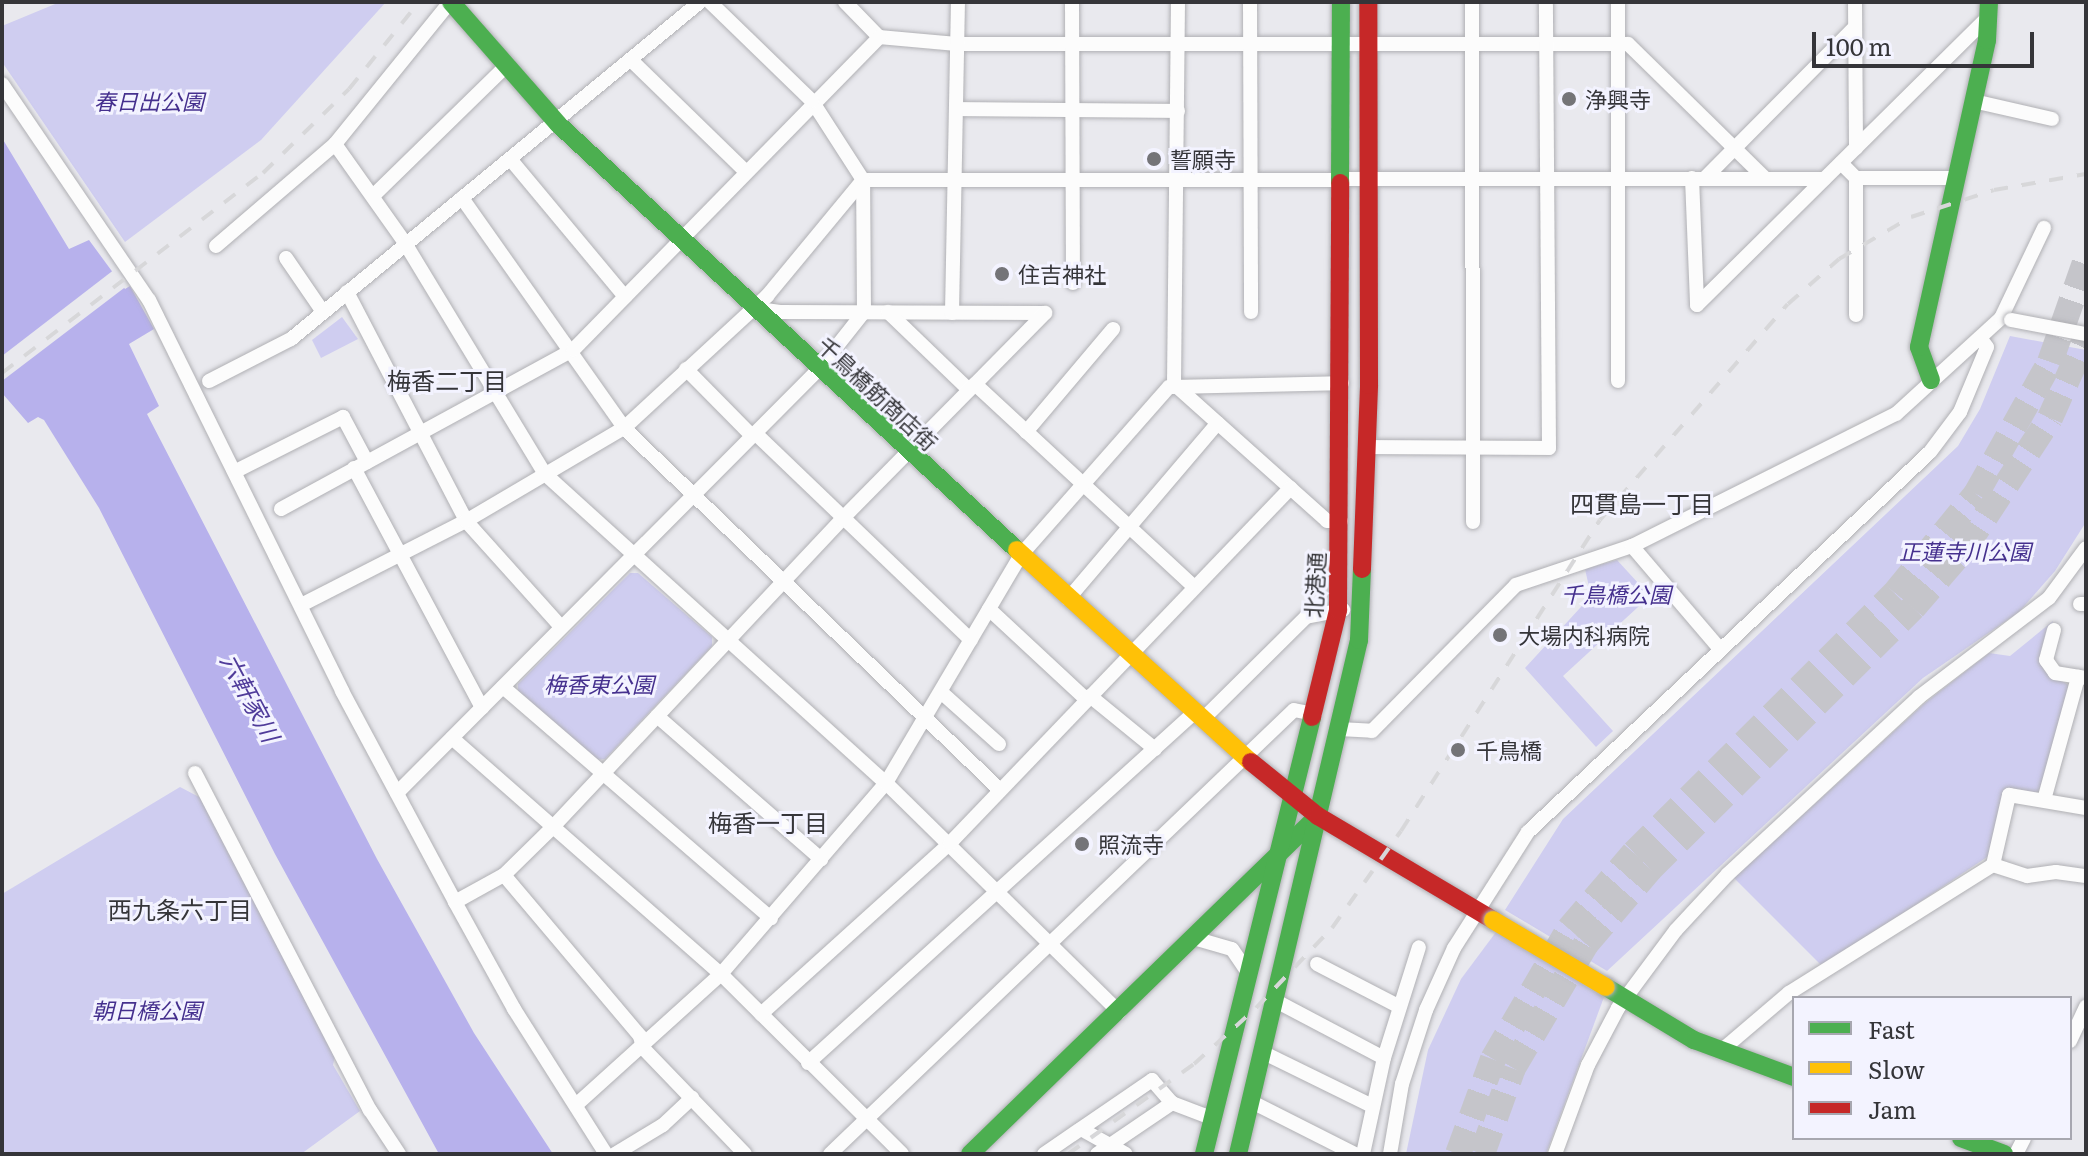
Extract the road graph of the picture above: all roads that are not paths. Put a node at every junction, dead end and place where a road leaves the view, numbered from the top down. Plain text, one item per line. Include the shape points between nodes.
1 (451, 2) edge
2 (700, 2) edge
3 (710, 2) edge
4 (845, 2) edge
5 (958, 2) edge
6 (1072, 2) edge
7 (1178, 2) edge
8 (1250, 2) edge
9 (1341, 2) edge
10 (1368, 2) edge
11 (1472, 2) edge
12 (1546, 2) edge
13 (1618, 2) edge
14 (1855, 2) edge
15 (1989, 8) edge
16 (1855, 27) junction
17 (879, 37) junction
18 (1178, 40) junction
19 (1250, 41) junction
20 (1339, 42) junction
21 (957, 44) junction
22 (1073, 44) junction
23 (1618, 44) junction
24 (1367, 45) junction
25 (1472, 45) junction
26 (1547, 45) junction
27 (631, 60) junction
28 (506, 66) junction
29 (2, 84) edge
30 (812, 101) junction
31 (1973, 101) junction
32 (956, 109) junction
33 (1072, 111) junction
34 (1178, 111) junction
35 (2052, 119) dead end
36 (558, 124) junction
37 (335, 144) junction
38 (1735, 148) junction
39 (1856, 148) junction
40 (511, 160) junction
41 (1841, 163) junction
42 (745, 171) junction
43 (1368, 177) junction
44 (1471, 178) junction
45 (1546, 178) junction
46 (1619, 178) junction
47 (1699, 178) junction
48 (1765, 178) junction
49 (1856, 178) junction
50 (1957, 178) junction
51 (1824, 179) junction
52 (863, 180) junction
53 (955, 180) junction
54 (1072, 181) junction
55 (1179, 182) junction
56 (1251, 182) junction
57 (1340, 183) junction
58 (373, 196) junction
59 (462, 198) junction
60 (2044, 228) dead end
61 (682, 239) junction
62 (405, 243) junction
63 (216, 246) dead end
64 (286, 258) dead end
65 (1073, 283) dead end
66 (347, 292) junction
67 (625, 297) junction
68 (751, 308) junction
69 (323, 312) junction
70 (864, 312) junction
71 (888, 312) junction
72 (1251, 312) dead end
73 (952, 313) junction
74 (1856, 315) dead end
75 (2006, 319) junction
76 (1113, 329) dead end
77 (2086, 334) edge
78 (1980, 338) junction
79 (573, 350) junction
80 (686, 369) junction
81 (818, 370) junction
82 (1931, 380) junction
83 (209, 381) dead end
84 (1618, 381) dead end
85 (1342, 383) junction
86 (1174, 384) junction
87 (972, 387) junction
88 (496, 393) junction
89 (1218, 423) junction
90 (624, 428) junction
91 (419, 432) junction
92 (1026, 432) junction
93 (753, 435) junction
94 (1367, 447) junction
95 (1472, 449) junction
96 (907, 452) junction
97 (360, 465) junction
98 (236, 471) junction
99 (545, 474) junction
100 (1084, 485) junction
101 (1290, 488) junction
102 (694, 495) junction
103 (281, 509) dead end
104 (841, 520) junction
105 (466, 521) junction
106 (1341, 521) junction
107 (1473, 522) dead end
108 (1129, 527) junction
109 (1632, 546) junction
110 (2086, 548) edge
111 (634, 554) junction
112 (397, 556) junction
113 (1020, 556) junction
114 (783, 582) junction
115 (1194, 587) junction
116 (1068, 599) junction
117 (301, 605) junction
118 (989, 609) junction
119 (1338, 610) junction
120 (1362, 610) junction
121 (561, 627) junction
122 (2054, 630) dead end
123 (729, 640) junction
124 (971, 640) junction
125 (1719, 648) junction
126 (1130, 654) junction
127 (2082, 677) edge
128 (503, 687) junction
129 (941, 692) junction
130 (1088, 698) junction
131 (482, 708) junction
132 (1315, 714) junction
133 (657, 716) junction
134 (1199, 716) junction
135 (924, 718) junction
136 (1339, 729) junction
137 (452, 738) junction
138 (999, 744) dead end
139 (1155, 749) junction
140 (1243, 756) junction
141 (603, 772) junction
142 (195, 773) dead end
143 (886, 783) junction
144 (999, 789) junction
145 (397, 793) junction
146 (1294, 797) junction
147 (2044, 800) junction
148 (2085, 805) edge
149 (1318, 816) junction
150 (551, 829) junction
151 (950, 843) junction
152 (1280, 854) junction
153 (821, 859) junction
154 (1993, 865) junction
155 (504, 875) junction
156 (2086, 876) edge
157 (1001, 891) junction
158 (455, 902) junction
159 (1485, 915) junction
160 (771, 918) junction
161 (1197, 939) junction
162 (1052, 942) junction
163 (1419, 947) dead end
164 (1317, 964) dead end
165 (721, 974) junction
166 (1250, 979) junction
167 (1625, 998) junction
168 (1274, 1000) junction
169 (2086, 1006) edge
170 (1400, 1007) junction
171 (1119, 1012) junction
172 (761, 1014) junction
173 (2072, 1037) edge
174 (643, 1048) junction
175 (1722, 1050) junction
176 (1262, 1052) junction
177 (1384, 1058) junction
178 (808, 1063) junction
179 (1792, 1076) edge
180 (692, 1098) junction
181 (1250, 1101) junction
182 (1172, 1103) junction
183 (576, 1105) junction
184 (1372, 1106) junction
185 (867, 1119) junction
186 (1214, 1119) junction
187 (1081, 1129) junction
188 (1966, 1140) edge
189 (1104, 1150) edge
190 (1242, 1152) edge
191 (399, 1154) edge
192 (606, 1154) edge
193 (615, 1154) edge
194 (745, 1154) edge
195 (830, 1154) edge
196 (902, 1154) edge
197 (970, 1154) edge
198 (1044, 1154) edge
199 (1126, 1154) edge
200 (1204, 1154) edge
201 (1355, 1154) edge
202 (1363, 1154) edge
203 (1390, 1154) edge
204 (1555, 1154) edge
205 (2004, 1154) edge

1 - 28 street, 千鳥橋筋商店街
1 - 37 street
2 - 27 street
3 - 30 street
4 - 17 street
5 - 21 street
6 - 22 street
7 - 18 street
8 - 19 street
9 - 20 street, 北港通
10 - 24 street
11 - 25 street
12 - 26 street
13 - 23 street
14 - 16 street
15 - 31 street
15 - 39 street
16 - 38 street
16 - 39 street
17 - 21 street
17 - 30 street
18 - 19 street
18 - 22 street
18 - 34 street
19 - 20 street
19 - 56 street
20 - 24 street
20 - 57 street, 北港通
21 - 22 street
21 - 32 street
22 - 33 street
23 - 26 street
23 - 38 street via 1628,44
23 - 46 street
24 - 25 street
24 - 43 street
25 - 26 street
25 - 44 street
26 - 45 street
27 - 36 street
27 - 42 street
28 - 36 street, 千鳥橋筋商店街
28 - 58 street
29 - 98 street via 149,300
30 - 42 street
30 - 52 street
31 - 35 street
31 - 50 street
32 - 33 street
32 - 53 street
33 - 34 street
33 - 54 street
34 - 55 street
36 - 40 street
36 - 61 street, 千鳥橋筋商店街
37 - 58 street
37 - 63 street
38 - 47 street
38 - 48 street
39 - 41 street
40 - 59 street
40 - 67 street
41 - 49 street
41 - 51 street
42 - 61 street
43 - 44 street
43 - 57 street
43 - 94 street
44 - 45 street
44 - 95 street
45 - 46 street
45 - 95 street via 1549,448
46 - 47 street
46 - 84 street
47 - 48 street
47 - 51 street via 1697,305
48 - 51 street
49 - 50 street
49 - 74 street
50 - 82 street via 1919,347
52 - 53 street
52 - 68 street
52 - 70 street
53 - 54 street
53 - 73 street
54 - 55 street
54 - 65 street
55 - 56 street
55 - 86 street
56 - 57 street
56 - 72 street
57 - 85 street, 北港通
58 - 62 street
59 - 62 street
59 - 79 street
60 - 75 street
61 - 67 street
61 - 68 street, 千鳥橋筋商店街
62 - 66 street
62 - 88 street
64 - 69 street
66 - 69 street
66 - 91 street
67 - 79 street
68 - 70 street
68 - 80 street
68 - 81 street, 千鳥橋筋商店街
69 - 83 street via 291,339
70 - 71 street
70 - 81 street
71 - 73 street
71 - 87 street
73 - 87 street via 1045,313
75 - 77 street, bridge
75 - 78 street
76 - 92 street
78 - 82 street
78 - 125 street via 1987,347 1949,432
79 - 88 street
79 - 90 street
80 - 90 street
80 - 93 street
81 - 93 street
81 - 96 street, 千鳥橋筋商店街
82 - 109 street via 1875,428
85 - 86 street
85 - 106 street, 北港通
86 - 89 street
86 - 100 street
87 - 92 street
87 - 96 street
88 - 91 street
88 - 99 street
89 - 101 street
89 - 108 street
90 - 99 street
90 - 102 street
91 - 97 street
91 - 105 street
92 - 100 street
93 - 102 street
93 - 104 street
94 - 95 street
94 - 120 street
95 - 107 street
96 - 104 street
96 - 113 street, 千鳥橋筋商店街
97 - 98 street via 343,417
97 - 103 street
97 - 112 street
98 - 117 street
99 - 105 street
99 - 111 street
100 - 108 street
100 - 113 street
101 - 106 street via 1327,521
101 - 115 street
102 - 111 street
102 - 114 street
104 - 114 street
104 - 124 street
105 - 112 street
105 - 121 street
106 - 119 street, 北港通
108 - 115 street
108 - 116 street
109 - 125 street
109 - 136 street via 1516,585 1372,731
110 - 167 street via 2049,598 2024,621 1986,642 1919,697 1728,874 1676,930
111 - 121 street
111 - 123 street
112 - 117 street
112 - 131 street
113 - 116 street, 千鳥橋筋商店街
113 - 118 street
114 - 123 street
114 - 135 street
115 - 126 street
116 - 126 street, 千鳥橋筋商店街
117 - 145 street
118 - 124 street
118 - 130 street
119 - 120 street
119 - 132 street, 北港通
119 - 134 street via 1306,617
120 - 136 street
121 - 128 street
122 - 127 street via 2046,660 2055,673
123 - 133 street
123 - 143 street
124 - 129 street
125 - 159 street via 1546,810
126 - 130 street
126 - 134 street, 千鳥橋筋商店街
127 - 147 street
128 - 131 street
128 - 141 street
129 - 135 street
129 - 138 street
130 - 139 street
130 - 144 street
131 - 137 street
132 - 140 street via 1294,710
132 - 146 street, 北港通
133 - 141 street
133 - 153 street
134 - 139 street
134 - 140 street, 千鳥橋筋商店街
135 - 143 street
135 - 144 street
136 - 149 street
137 - 145 street
137 - 150 street
139 - 157 street
140 - 146 street, 千鳥橋筋商店街
140 - 162 street
141 - 150 street
141 - 160 street
142 - 191 street via 370,1110
143 - 151 street
143 - 153 street
144 - 151 street
145 - 158 street
146 - 149 street, 千鳥橋筋商店街
146 - 152 street, 北港通
147 - 148 street
147 - 154 street via 2009,795
149 - 152 street
149 - 159 street, 千鳥橋筋商店街
149 - 168 street
150 - 155 street
150 - 165 street
151 - 157 street
151 - 172 street
152 - 161 street
152 - 166 street, 北港通
153 - 160 street
154 - 156 street via 2027,876
154 - 175 street via 1789,993
155 - 158 street
155 - 174 street via 640,1036
157 - 162 street
157 - 178 street
158 - 183 street
159 - 167 street, bridge
159 - 203 street via 1454,948 1411,1055
160 - 165 street
161 - 166 street via 1232,949
161 - 171 street
162 - 171 street
162 - 185 street
163 - 170 street
164 - 170 street
165 - 172 street
165 - 174 street
166 - 186 street, 北港通
167 - 175 street via 1694,1040
167 - 204 street via 1588,1065
168 - 176 street
168 - 177 street
169 - 173 street
170 - 177 street
171 - 197 street
172 - 178 street
174 - 180 street
174 - 183 street
175 - 179 street
176 - 181 street
176 - 184 street
177 - 184 street
178 - 185 street
180 - 193 street via 663,1125
180 - 194 street
181 - 190 street
181 - 201 street
182 - 186 street
182 - 187 street via 1152,1080
182 - 189 street
183 - 192 street
184 - 202 street
185 - 195 street
185 - 196 street
186 - 200 street, 北港通
187 - 189 street
187 - 198 street
188 - 205 street
189 - 199 street

